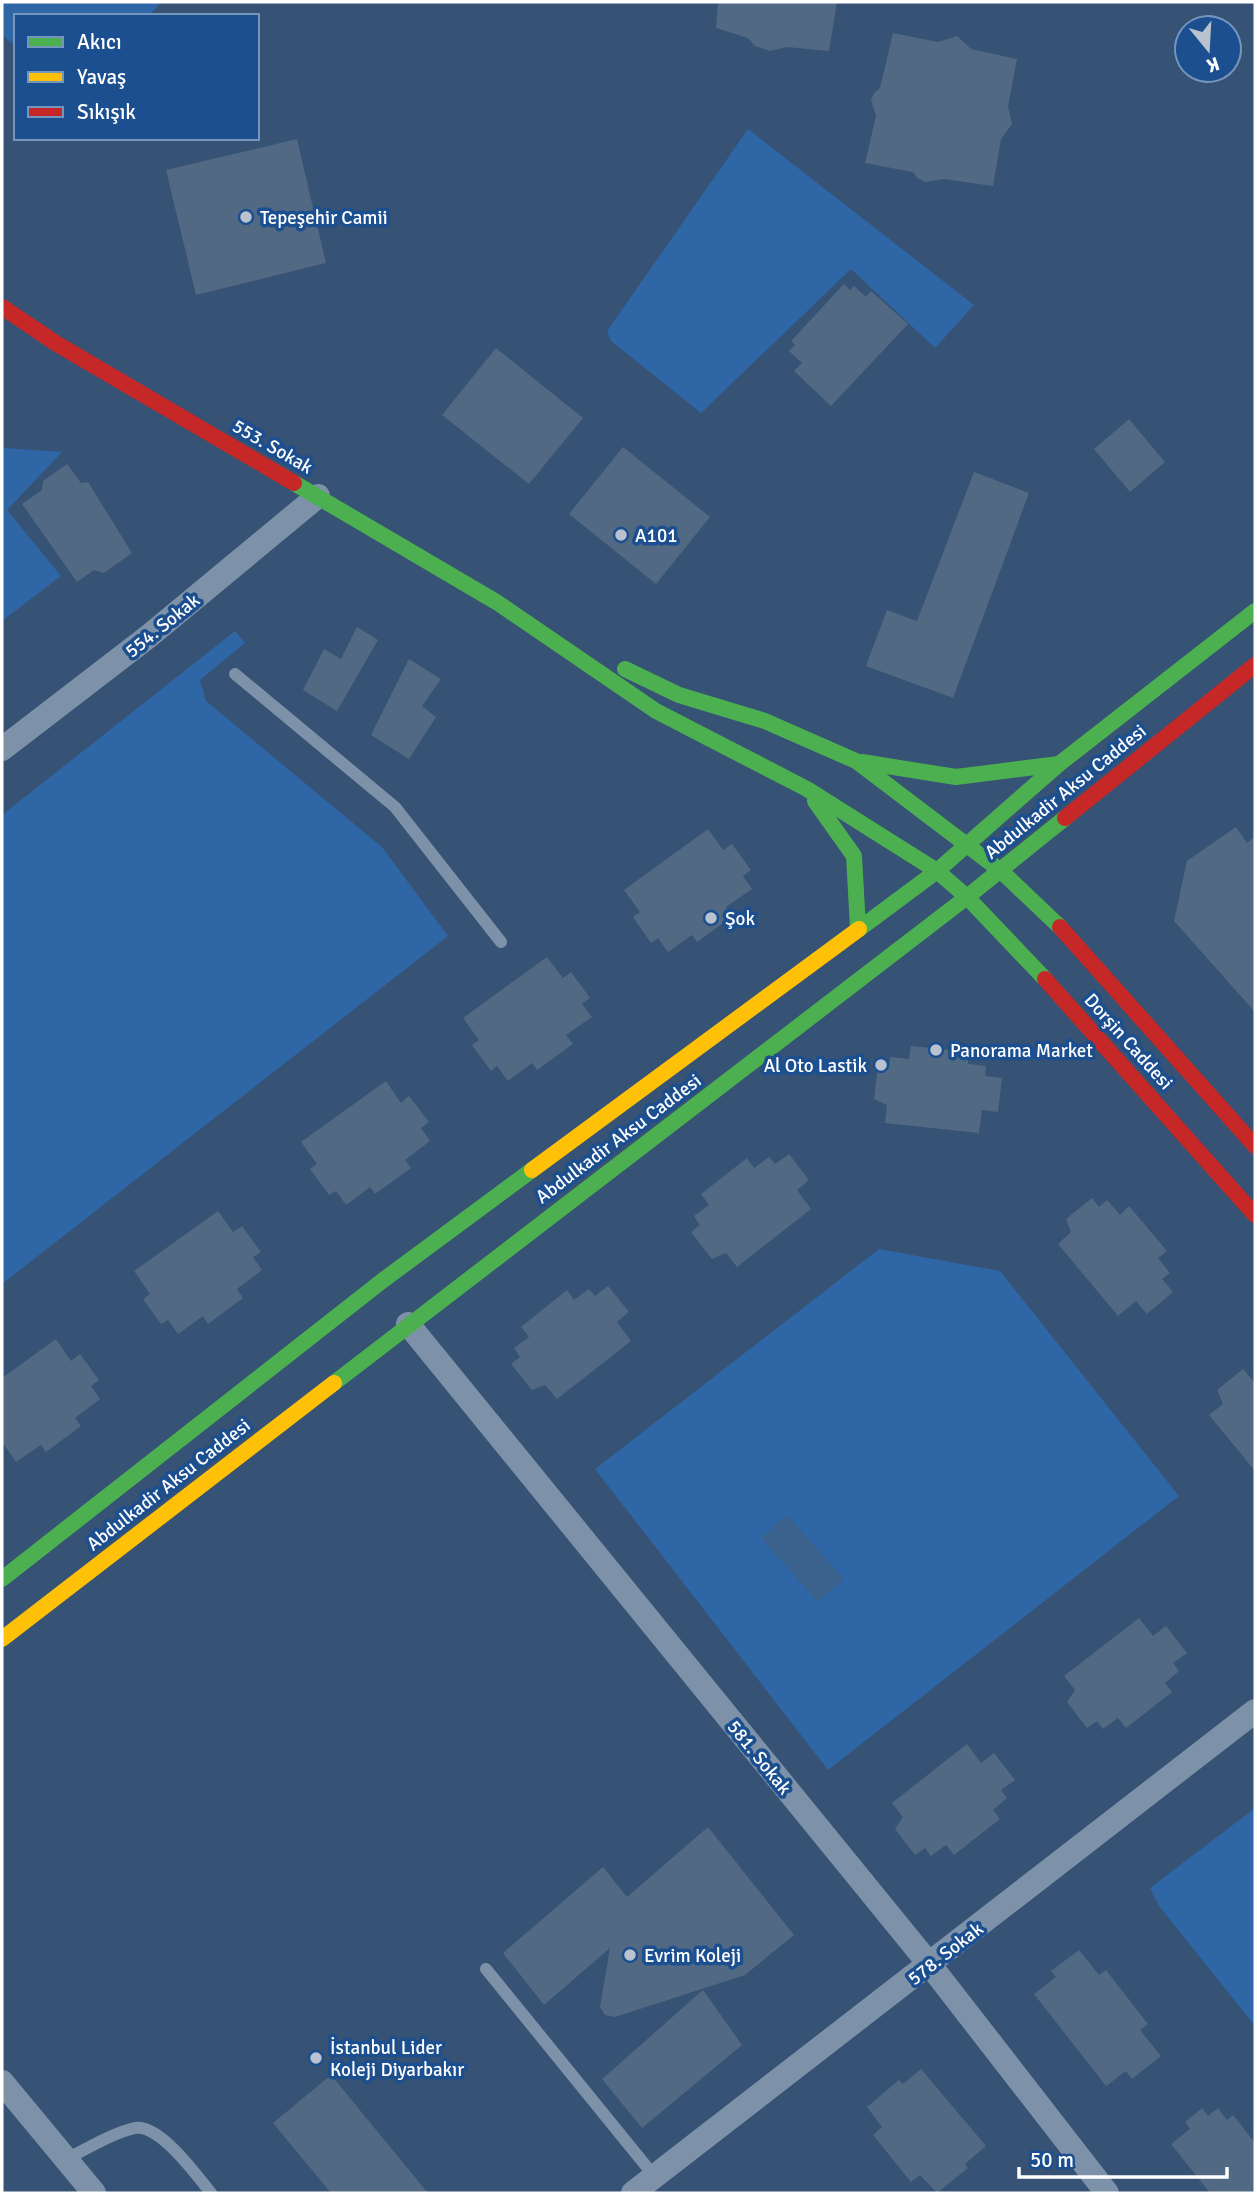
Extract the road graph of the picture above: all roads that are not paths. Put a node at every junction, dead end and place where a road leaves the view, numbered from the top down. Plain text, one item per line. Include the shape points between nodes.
1 (2, 307) edge
2 (318, 496) junction
3 (1255, 611) edge
4 (523, 621) junction
5 (1255, 665) edge
6 (235, 674) dead end
7 (2, 749) edge
8 (856, 761) junction
9 (1059, 764) junction
10 (807, 789) junction
11 (966, 843) junction
12 (937, 871) junction
13 (1001, 871) junction
14 (967, 897) junction
15 (858, 928) junction
16 (501, 942) dead end
17 (1255, 1146) edge
18 (1255, 1215) edge
19 (408, 1325) junction
20 (2, 1580) edge
21 (2, 1639) edge
22 (1255, 1711) edge
23 (930, 1965) junction
24 (486, 1969) dead end
25 (2, 2082) edge
26 (66, 2159) junction
27 (655, 2177) junction
28 (94, 2193) edge
29 (211, 2193) edge
30 (633, 2193) edge
31 (1107, 2193) edge

1 - 2 main road, 553. Sokak via 57,345
2 - 4 main road, 553. Sokak
2 - 7 street, 554. Sokak via 149,636
3 - 9 main road, Abdulkadir Aksu Caddesi
4 - 8 main road via 679,695 765,720
4 - 10 main road, Dorşin Caddesi via 656,711
5 - 13 main road, Abdulkadir Aksu Caddesi
6 - 16 lane via 396,807
8 - 9 main road via 949,776
8 - 11 main road, Dorşin Caddesi
9 - 11 main road, Abdulkadir Aksu Caddesi
10 - 12 main road, Dorşin Caddesi
10 - 15 main road via 854,856
11 - 12 main road, Abdulkadir Aksu Caddesi
11 - 13 main road, Dorşin Caddesi
12 - 14 main road, Dorşin Caddesi
12 - 15 main road, Abdulkadir Aksu Caddesi
13 - 14 main road, Abdulkadir Aksu Caddesi
13 - 17 main road, Dorşin Caddesi via 1095,964
14 - 18 main road, Dorşin Caddesi
14 - 19 main road, Abdulkadir Aksu Caddesi
15 - 20 main road, Abdulkadir Aksu Caddesi via 382,1281
19 - 21 main road, Abdulkadir Aksu Caddesi
19 - 23 street, 581. Sokak
22 - 23 street, 578. Sokak
23 - 27 street, 578. Sokak
23 - 31 street, 581. Sokak
24 - 27 lane
25 - 26 street
26 - 28 street
26 - 29 lane via 137,2127 154,2132
27 - 30 street, 578. Sokak

